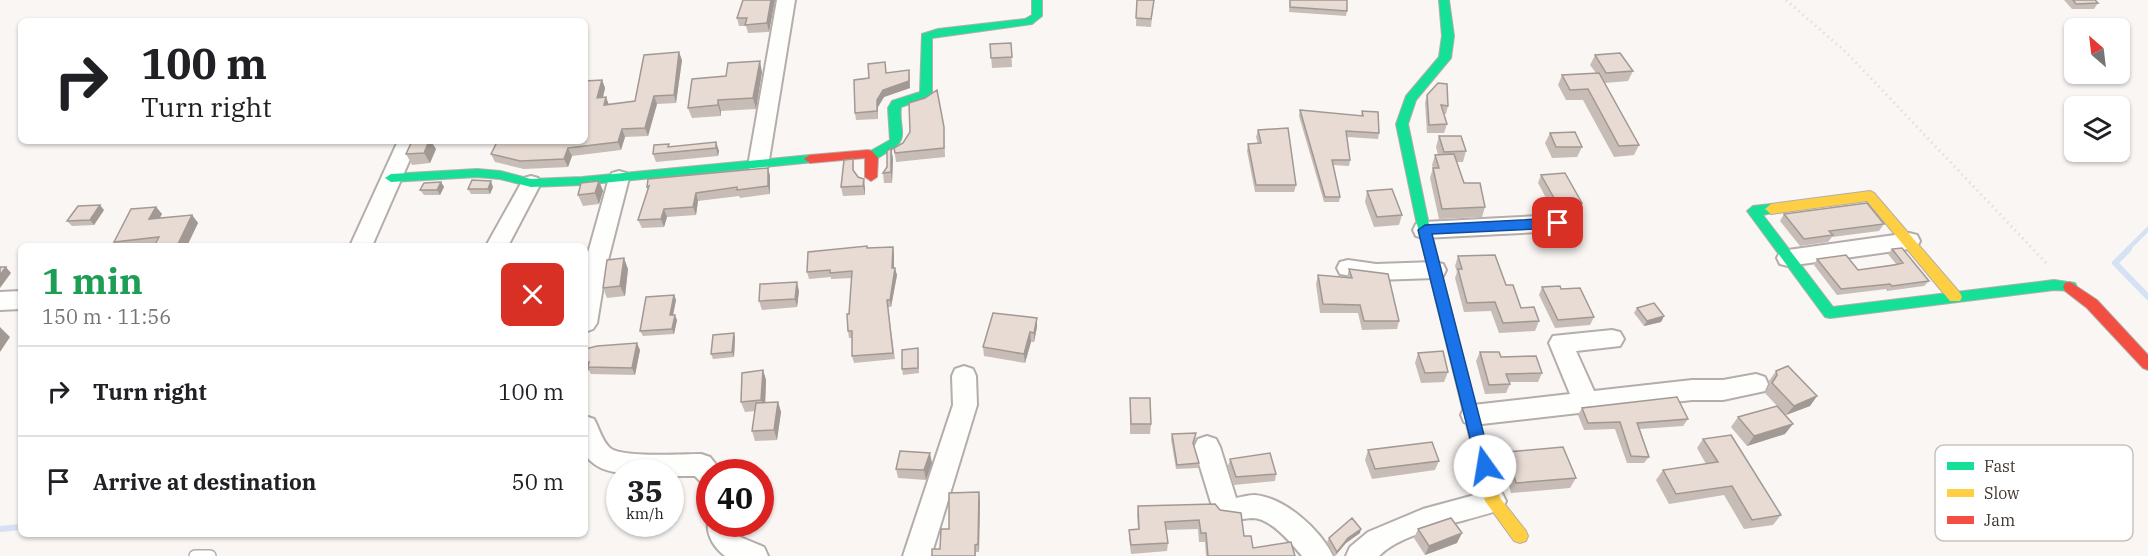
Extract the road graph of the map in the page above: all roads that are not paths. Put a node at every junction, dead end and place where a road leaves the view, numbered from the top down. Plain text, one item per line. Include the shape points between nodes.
1 (786, 0) edge
2 (1037, 0) edge
3 (1444, 0) edge
4 (407, 144) edge
5 (871, 156) junction
6 (758, 166) junction
7 (871, 177) dead end
8 (391, 178) junction
9 (619, 178) junction
10 (531, 183) junction
11 (1558, 223) dead end
12 (1425, 230) junction
13 (1909, 241) junction
14 (362, 243) edge
15 (499, 243) edge
16 (1788, 258) junction
17 (1348, 268) edge
18 (1435, 270) junction
19 (1955, 297) junction
20 (18, 300) edge
21 (0, 301) edge
22 (588, 307) edge
23 (1612, 339) dead end
24 (2148, 364) edge
25 (964, 376) dead end
26 (1756, 384) dead end
27 (1587, 402) junction
28 (1473, 415) junction
29 (588, 433) edge
30 (1207, 447) dead end
31 (696, 465) edge
32 (1493, 501) junction
33 (1520, 536) dead end
34 (724, 537) edge
35 (195, 556) edge
36 (210, 556) edge
37 (754, 556) edge
38 (917, 556) edge
39 (1319, 556) edge
40 (1360, 556) edge

1 - 6 street
2 - 5 street via 1037,16 1028,22 926,36 926,94 896,104 896,141
3 - 12 street via 1448,48 1444,60 1408,100 1402,124
4 - 8 street
5 - 6 street
5 - 7 street
6 - 9 street
8 - 10 street via 491,174
8 - 14 street
9 - 10 street
9 - 22 street
10 - 15 street
11 - 12 street
12 - 18 street
13 - 16 street
13 - 16 street via 1870,196 1754,211
13 - 19 street
16 - 19 street via 1830,313
17 - 18 street via 1376,273
18 - 28 street
19 - 24 street via 2068,286 2092,304
20 - 21 street
23 - 27 street via 1561,343
25 - 38 street via 965,405
26 - 27 street
27 - 28 street
28 - 32 street
29 - 31 street via 604,458 636,464
30 - 39 street via 1228,509 1251,507 1271,512
32 - 33 street
32 - 40 street via 1423,521 1377,540
34 - 37 street via 737,551
35 - 36 lane

